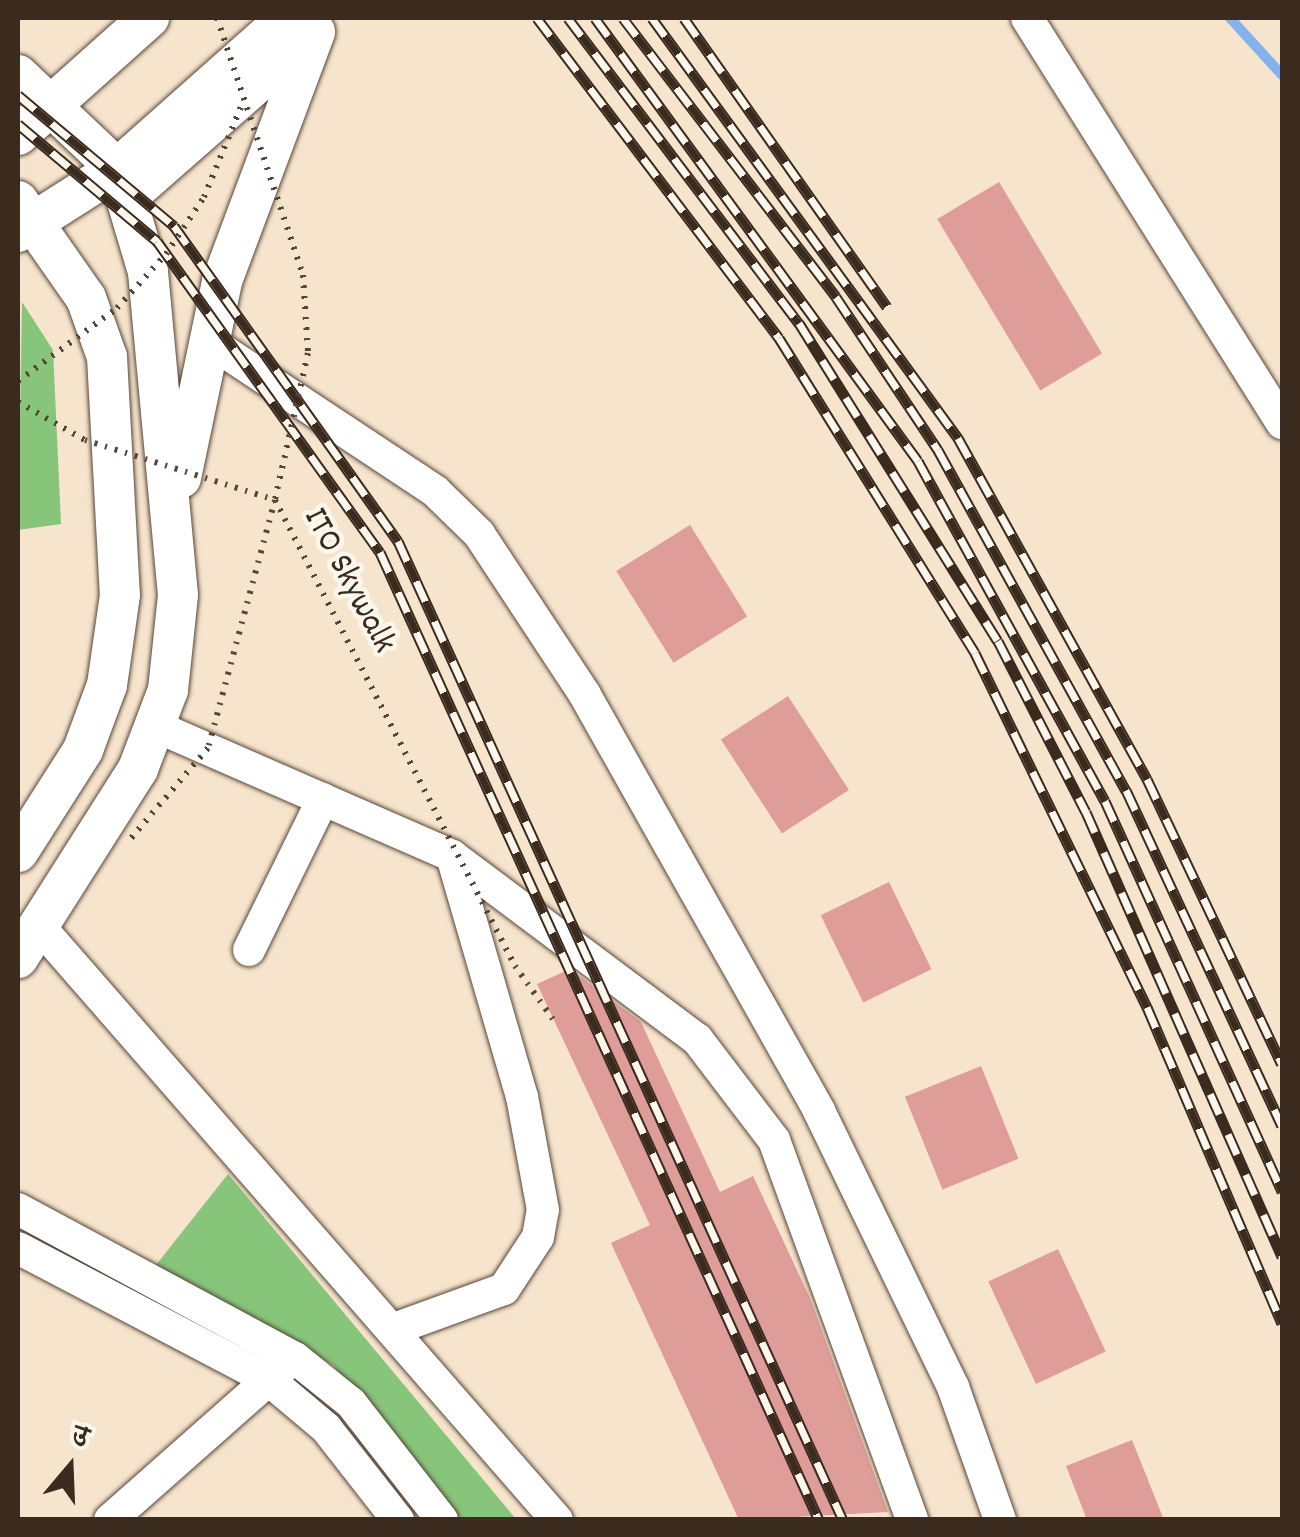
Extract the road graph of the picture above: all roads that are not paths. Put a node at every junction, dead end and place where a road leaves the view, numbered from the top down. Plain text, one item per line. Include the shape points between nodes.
1 (149, 18) edge
2 (1027, 18) edge
3 (313, 22) edge
4 (18, 75) edge
5 (54, 103) junction
6 (18, 135) edge
7 (121, 183) junction
8 (24, 217) edge
9 (210, 342) junction
10 (1282, 423) edge
11 (174, 506) junction
12 (120, 588) junction
13 (178, 595) junction
14 (154, 726) junction
15 (324, 798) junction
16 (18, 852) edge
17 (452, 856) junction
18 (28, 942) edge
19 (249, 950) dead end
20 (18, 1210) edge
21 (18, 1248) edge
22 (394, 1329) junction
23 (294, 1358) junction
24 (269, 1380) junction
25 (110, 1520) edge
26 (398, 1520) edge
27 (442, 1520) edge
28 (557, 1520) edge
29 (912, 1520) edge
30 (1000, 1520) edge

1 - 5 main road
2 - 10 street
3 - 7 main road
3 - 9 main road via 243,219
4 - 5 main road
5 - 6 main road
5 - 7 main road
7 - 8 main road
7 - 11 main road via 148,272
8 - 12 main road via 86,298 106,357
9 - 11 main road
9 - 30 street via 422,482 479,534 585,695 818,1111 953,1387
11 - 13 main road
12 - 13 main road
12 - 16 main road via 107,685 82,750
13 - 14 main road via 168,690
14 - 15 street
14 - 18 main road via 138,769
15 - 17 street
15 - 19 street
17 - 22 street via 522,1096 543,1210 538,1237 504,1289
17 - 29 street via 697,1038 774,1140
18 - 22 street
20 - 23 street
21 - 24 street
22 - 28 street
23 - 24 street
23 - 27 street via 351,1402
24 - 25 street
24 - 26 street via 326,1428

